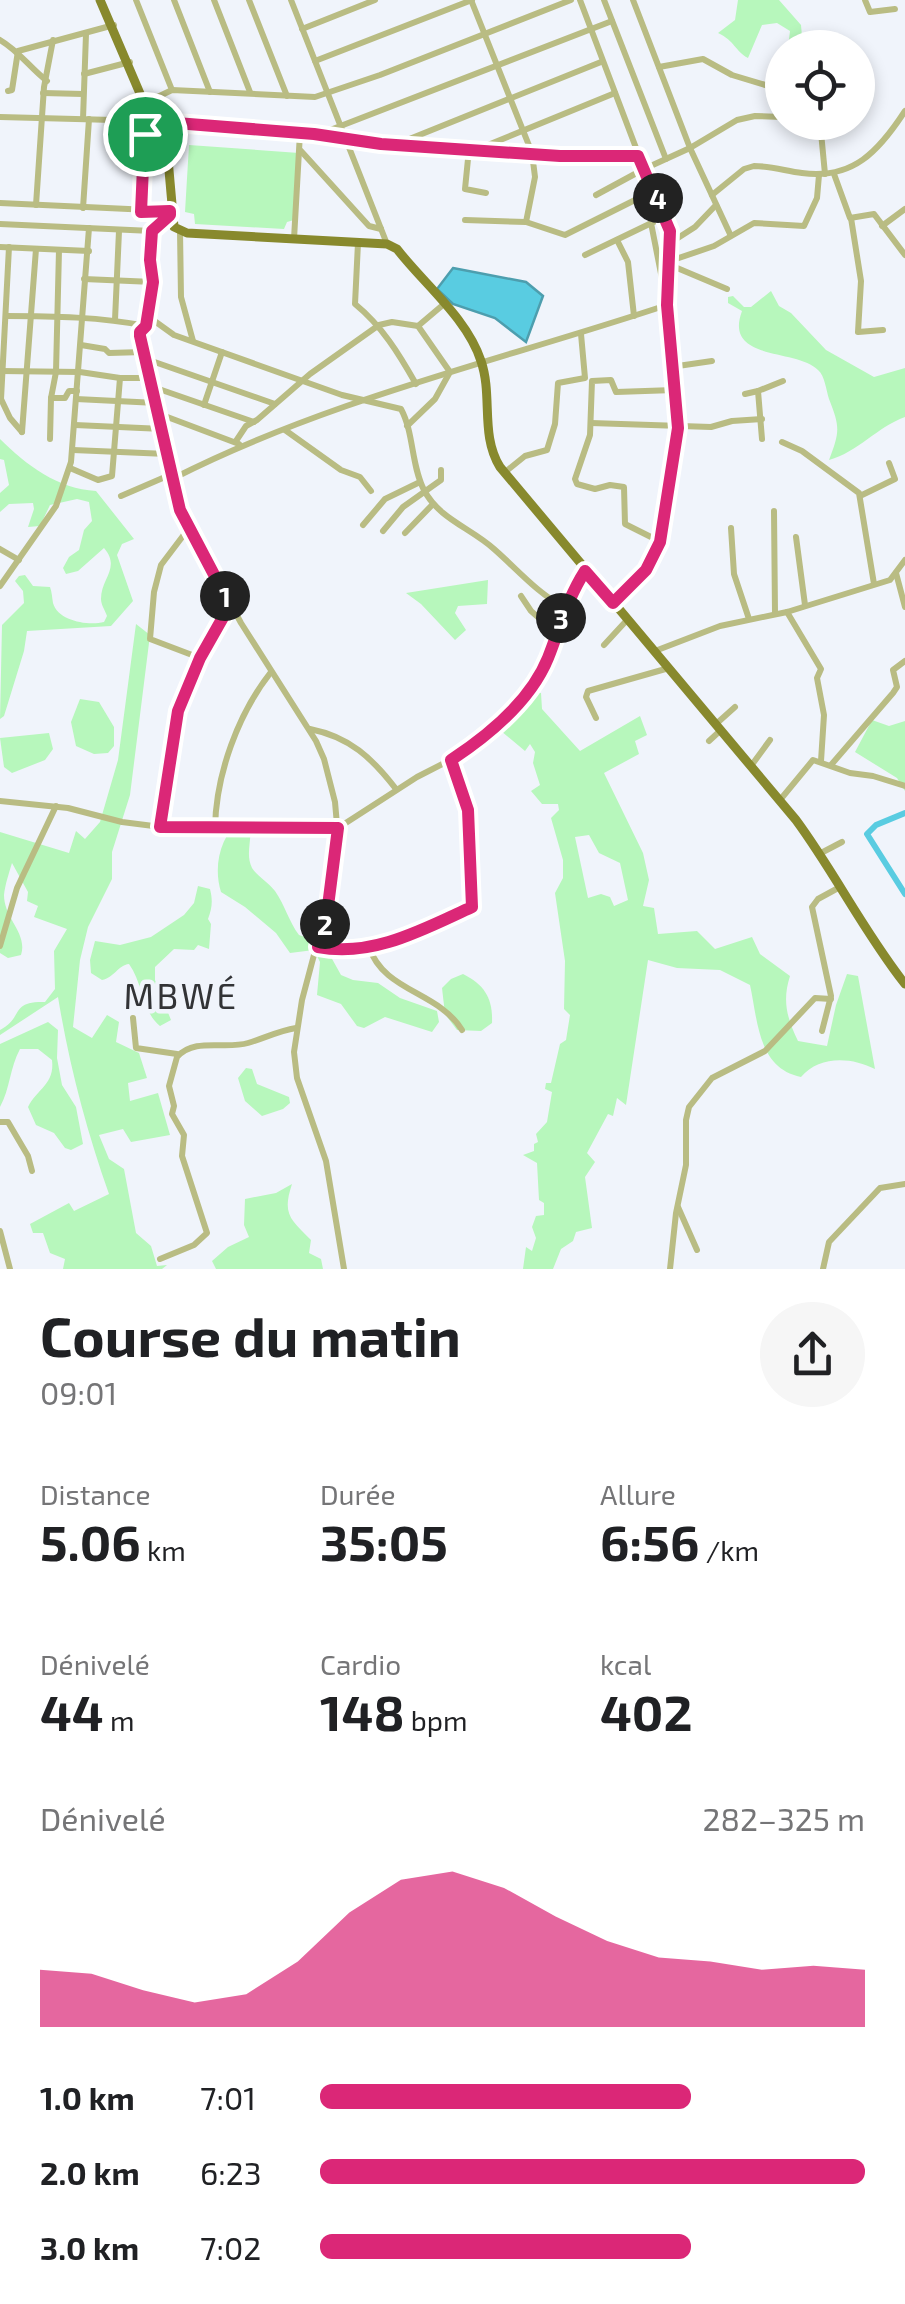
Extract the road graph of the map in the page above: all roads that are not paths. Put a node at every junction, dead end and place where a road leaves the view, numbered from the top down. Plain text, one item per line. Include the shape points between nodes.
1 (102, 0) edge
2 (136, 0) edge
3 (174, 0) edge
4 (214, 0) edge
5 (250, 0) edge
6 (291, 0) edge
7 (375, 0) edge
8 (471, 0) edge
9 (572, 0) edge
10 (580, 0) edge
11 (604, 0) edge
12 (633, 0) edge
13 (864, 0) edge
14 (895, 9) dead end
15 (612, 22) junction
16 (112, 26) junction
17 (590, 28) junction
18 (302, 29) junction
19 (86, 34) junction
20 (484, 34) junction
21 (0, 40) edge
22 (53, 40) junction
23 (18, 50) junction
24 (315, 61) junction
25 (601, 62) junction
26 (128, 63) junction
27 (497, 66) junction
28 (659, 66) junction
29 (84, 74) junction
30 (47, 81) junction
31 (765, 85) edge
32 (172, 90) junction
33 (8, 91) dead end
34 (210, 92) junction
35 (250, 92) junction
36 (44, 93) junction
37 (615, 93) junction
38 (83, 94) junction
39 (329, 94) junction
40 (287, 96) junction
41 (510, 99) junction
42 (147, 102) junction
43 (905, 112) edge
44 (0, 117) edge
45 (42, 117) junction
46 (765, 117) edge
47 (86, 119) junction
48 (151, 122) junction
49 (342, 128) junction
50 (523, 131) junction
51 (300, 133) junction
52 (314, 134) junction
53 (348, 140) junction
54 (822, 140) edge
55 (396, 144) junction
56 (690, 148) junction
57 (473, 150) junction
58 (301, 151) junction
59 (532, 153) junction
60 (638, 156) junction
61 (666, 159) junction
62 (644, 169) junction
63 (826, 174) junction
64 (654, 190) junction
65 (486, 194) dead end
66 (596, 195) dead end
67 (712, 195) junction
68 (0, 203) edge
69 (36, 205) junction
70 (716, 205) junction
71 (82, 208) junction
72 (905, 209) edge
73 (141, 212) junction
74 (170, 213) junction
75 (666, 216) junction
76 (851, 218) junction
77 (465, 220) dead end
78 (526, 222) junction
79 (652, 223) junction
80 (0, 224) edge
81 (882, 226) junction
82 (89, 228) junction
83 (381, 229) junction
84 (153, 230) junction
85 (178, 230) junction
86 (119, 231) junction
87 (730, 234) junction
88 (294, 239) junction
89 (617, 240) junction
90 (358, 243) junction
91 (670, 243) junction
92 (387, 244) junction
93 (0, 247) edge
94 (10, 247) junction
95 (36, 249) junction
96 (60, 250) junction
97 (88, 251) junction
98 (585, 255) dead end
99 (905, 255) edge
100 (670, 263) junction
101 (84, 279) junction
102 (116, 282) junction
103 (153, 282) junction
104 (664, 290) dead end
105 (727, 290) dead end
106 (444, 304) junction
107 (667, 305) junction
108 (31, 315) junction
109 (6, 316) junction
110 (58, 316) junction
111 (148, 316) junction
112 (634, 316) junction
113 (84, 318) junction
114 (115, 320) junction
115 (146, 326) junction
116 (378, 326) junction
117 (418, 326) junction
118 (884, 330) dead end
119 (581, 334) junction
120 (194, 342) junction
121 (81, 346) junction
122 (222, 352) junction
123 (144, 355) junction
124 (482, 361) junction
125 (712, 361) dead end
126 (671, 368) junction
127 (1, 371) edge
128 (28, 372) junction
129 (56, 372) junction
130 (80, 372) junction
131 (450, 372) junction
132 (120, 378) junction
133 (302, 380) junction
134 (783, 380) dead end
135 (151, 382) junction
136 (212, 382) junction
137 (416, 384) junction
138 (674, 390) junction
139 (758, 391) junction
140 (746, 394) dead end
141 (76, 395) junction
142 (51, 398) junction
143 (364, 400) junction
144 (118, 403) junction
145 (158, 403) junction
146 (276, 404) junction
147 (204, 405) junction
148 (160, 415) junction
149 (762, 419) junction
150 (254, 422) junction
151 (590, 423) junction
152 (74, 424) junction
153 (407, 426) junction
154 (116, 428) junction
155 (678, 428) junction
156 (163, 429) junction
157 (284, 430) junction
158 (50, 439) dead end
159 (762, 439) dead end
160 (782, 442) dead end
161 (239, 444) junction
162 (73, 450) junction
163 (114, 453) junction
164 (168, 454) junction
165 (890, 463) dead end
166 (70, 468) junction
167 (442, 470) dead end
168 (504, 473) junction
169 (173, 476) junction
170 (422, 486) junction
171 (372, 491) dead end
172 (121, 496) dead end
173 (860, 496) junction
174 (434, 504) junction
175 (774, 511) dead end
176 (363, 526) dead end
177 (189, 528) junction
178 (731, 528) dead end
179 (383, 531) dead end
180 (406, 533) dead end
181 (796, 537) dead end
182 (660, 542) junction
183 (0, 548) edge
184 (19, 560) junction
185 (905, 560) edge
186 (585, 571) junction
187 (897, 577) edge
188 (874, 584) junction
189 (0, 586) edge
190 (521, 596) dead end
191 (613, 603) junction
192 (806, 604) junction
193 (230, 605) junction
194 (565, 608) junction
195 (905, 608) edge
196 (787, 612) junction
197 (774, 613) junction
198 (749, 619) junction
199 (628, 620) junction
200 (556, 633) junction
201 (604, 645) dead end
202 (655, 651) junction
203 (200, 658) junction
204 (905, 662) edge
205 (669, 668) junction
206 (271, 670) junction
207 (735, 707) dead end
208 (596, 718) dead end
209 (719, 727) junction
210 (309, 728) junction
211 (770, 740) dead end
212 (709, 741) dead end
213 (451, 760) junction
214 (821, 761) junction
215 (831, 765) junction
216 (752, 766) junction
217 (905, 786) edge
218 (396, 790) junction
219 (780, 800) junction
220 (0, 801) edge
221 (56, 806) junction
222 (160, 827) junction
223 (215, 828) junction
224 (338, 828) junction
225 (842, 842) dead end
226 (821, 854) junction
227 (840, 887) junction
228 (0, 946) edge
229 (318, 947) junction
230 (369, 947) junction
231 (905, 984) edge
232 (831, 999) junction
233 (133, 1018) dead end
234 (296, 1028) junction
235 (462, 1030) dead end
236 (822, 1031) dead end
237 (179, 1054) junction
238 (0, 1122) edge
239 (32, 1171) dead end
240 (905, 1184) edge
241 (677, 1206) junction
242 (0, 1231) edge
243 (697, 1250) dead end
244 (160, 1259) dead end
245 (10, 1269) edge
246 (344, 1269) edge
247 (670, 1269) edge
248 (823, 1269) edge

1 - 16 main road
2 - 32 street
3 - 34 street
4 - 35 street
5 - 40 street
6 - 18 street
7 - 18 street
8 - 20 street
8 - 24 street
9 - 20 street
10 - 17 street
11 - 15 street
12 - 28 street
13 - 14 street via 870,12
15 - 17 street
15 - 61 street
16 - 19 street
16 - 26 main road
17 - 25 street
17 - 27 street
18 - 24 street
19 - 22 street
19 - 29 street
20 - 27 street
20 - 39 street
21 - 23 street
22 - 23 street
22 - 30 street
23 - 30 street
23 - 33 street
24 - 39 street
25 - 37 street
25 - 41 street
26 - 29 street
26 - 42 main road
26 - 48 main road
27 - 41 street
27 - 49 street
28 - 31 street via 703,59
28 - 56 street
29 - 38 street
30 - 36 street
32 - 34 street
32 - 42 street
34 - 35 street
35 - 40 street
36 - 38 street
36 - 45 street
37 - 50 street
37 - 60 street
38 - 47 street
39 - 40 street
39 - 49 street
41 - 50 street
41 - 55 street
42 - 48 main road
43 - 63 street via 884,141 850,168
44 - 45 street
45 - 47 street
45 - 69 street
46 - 56 street via 728,124
47 - 48 street
47 - 71 street
48 - 51 street
48 - 73 street
48 - 74 main road via 169,164
49 - 52 street
49 - 53 street
50 - 57 street
50 - 59 street
51 - 52 street
51 - 58 street
52 - 53 street
53 - 55 street
53 - 83 street
54 - 63 street
55 - 57 street
56 - 61 street
56 - 67 street
57 - 59 street
57 - 65 street via 465,188
58 - 83 street via 370,228
58 - 88 street
59 - 60 street
59 - 78 street via 535,177
60 - 62 street
61 - 62 street
62 - 64 street
62 - 66 street
63 - 67 street via 754,166
63 - 76 street
63 - 87 street via 804,226 754,223
64 - 75 street
64 - 78 street via 565,235
67 - 70 street
68 - 69 street
69 - 71 street
70 - 87 street
70 - 91 street
71 - 73 street
72 - 81 street
73 - 74 street
74 - 84 street
74 - 85 main road
75 - 79 street
75 - 91 street
76 - 81 street via 874,214
76 - 118 street via 861,281 858,332
77 - 78 street
79 - 89 street
79 - 104 street
80 - 82 street
81 - 99 street
82 - 86 street
82 - 97 street
83 - 92 street
84 - 85 street
84 - 86 street
84 - 103 street
85 - 88 main road
85 - 120 street via 181,296
86 - 102 street
87 - 100 street
88 - 90 main road
89 - 98 street
89 - 112 street via 628,262
90 - 92 main road
90 - 116 street via 354,301
91 - 100 street
92 - 106 main road
93 - 94 street
94 - 95 street
94 - 109 street
95 - 96 street
95 - 108 street
96 - 97 street
96 - 110 street
97 - 101 street
100 - 105 street
100 - 107 street
101 - 102 street
101 - 113 street
102 - 103 street
102 - 114 street
103 - 111 street
106 - 117 street
106 - 124 main road
107 - 112 street
107 - 126 street
108 - 109 street
108 - 110 street
108 - 128 street
109 - 127 street
110 - 113 street
110 - 129 street
111 - 115 street
111 - 120 street
112 - 119 street
113 - 114 street
113 - 121 street
114 - 115 street
115 - 123 street via 140,332
116 - 117 street
116 - 133 street
116 - 137 street
117 - 131 street
119 - 124 street
119 - 168 street via 585,378 558,383 548,450 525,456
120 - 122 street
121 - 123 street
121 - 130 street
122 - 133 street
122 - 136 street
123 - 135 street
123 - 136 street
124 - 131 street
124 - 168 main road via 491,450
125 - 126 street
126 - 138 street
127 - 128 street
127 - 128 street via 2,404 21,432
128 - 129 street
129 - 130 street
129 - 142 street
130 - 132 street
130 - 141 street
131 - 137 street
131 - 153 street via 436,399
132 - 135 street
132 - 144 street
133 - 143 street
133 - 146 street
134 - 139 street
135 - 145 street
135 - 147 street
136 - 146 street
136 - 147 street
137 - 143 street
138 - 151 street via 616,392 611,380 592,381
138 - 155 street
139 - 140 street
139 - 149 street
141 - 142 street
141 - 144 street
141 - 152 street
142 - 158 street
143 - 153 street via 400,410
143 - 157 street
144 - 145 street
144 - 154 street
145 - 148 street
146 - 150 street
147 - 150 street
148 - 156 street
148 - 161 street
149 - 155 street
149 - 159 street
150 - 161 street
151 - 155 street
151 - 182 street via 576,481 589,488 624,486 624,524
152 - 154 street
152 - 162 street
153 - 170 street
154 - 156 street
154 - 163 street
155 - 182 street
156 - 164 street
157 - 161 street
157 - 171 street
160 - 173 street
161 - 169 street
162 - 163 street
162 - 166 street
163 - 164 street
163 - 166 street via 112,476 103,480
164 - 169 street
165 - 173 street via 895,479
166 - 184 street via 56,506
167 - 170 street via 442,479
168 - 186 main road
169 - 172 street
169 - 177 street
170 - 174 street
170 - 176 street via 390,496
170 - 179 street
173 - 188 street
174 - 180 street
174 - 194 street
175 - 197 street
177 - 193 street
177 - 203 street via 161,565 150,638
178 - 198 street via 734,574
181 - 192 street
182 - 191 street via 646,570
183 - 184 street
184 - 189 street
185 - 187 street
186 - 191 main road
186 - 194 street
187 - 188 street
187 - 195 street
188 - 192 street
190 - 200 street
191 - 199 main road
192 - 196 street
193 - 203 street
193 - 206 street
194 - 200 street
196 - 197 street
196 - 214 street via 821,669
197 - 198 street
198 - 202 street
199 - 201 street
199 - 202 main road
200 - 213 street via 524,698
202 - 205 main road
203 - 222 street via 178,711
204 - 215 street via 893,670 894,694
205 - 208 street via 588,691
205 - 209 main road
206 - 210 street
206 - 223 street via 234,737
207 - 209 street
209 - 212 street
209 - 216 main road
210 - 218 street via 354,744
210 - 224 street via 326,764
211 - 216 street
213 - 218 street
213 - 230 street via 468,810 472,907
214 - 215 street
214 - 219 street via 810,761
215 - 217 street
216 - 219 main road
218 - 224 street
219 - 226 main road
220 - 221 street
221 - 222 street
221 - 228 street via 17,888
222 - 223 street
223 - 224 street
224 - 229 street
225 - 226 street
226 - 227 main road
227 - 231 main road
227 - 232 street via 812,907
229 - 230 street
229 - 234 street
230 - 235 street via 381,971 438,1003
232 - 236 street
232 - 241 street via 815,998 765,1051 700,1090 686,1113 686,1165
233 - 237 street via 136,1048
234 - 237 street
234 - 246 street via 297,1078 324,1155
237 - 244 street via 169,1086 172,1114 184,1136 182,1156 207,1233
238 - 239 street via 8,1122
240 - 248 street via 880,1188 829,1242
241 - 243 street
241 - 247 street
242 - 245 street

